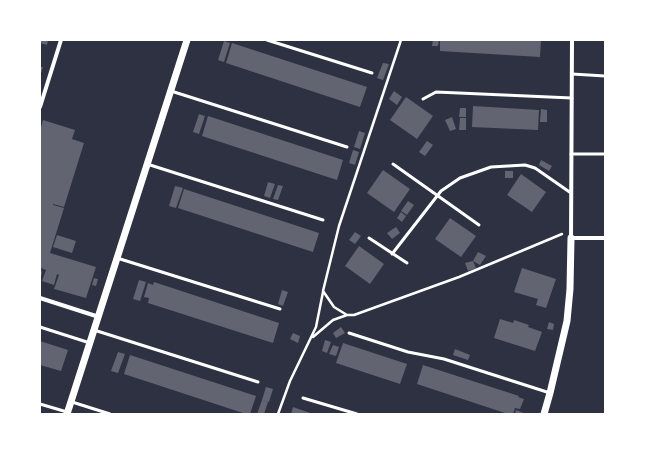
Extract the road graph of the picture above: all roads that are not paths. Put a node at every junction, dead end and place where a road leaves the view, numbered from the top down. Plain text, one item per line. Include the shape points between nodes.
1 (61, 40) edge
2 (187, 40) edge
3 (267, 40) edge
4 (572, 40) edge
5 (372, 73) dead end
6 (572, 74) junction
7 (605, 76) edge
8 (171, 90) junction
9 (572, 98) junction
10 (423, 99) dead end
11 (40, 107) edge
12 (347, 147) dead end
13 (571, 154) junction
14 (605, 154) edge
15 (147, 164) junction
16 (392, 164) dead end
17 (571, 193) junction
18 (437, 195) junction
19 (323, 220) dead end
20 (479, 225) dead end
21 (369, 238) dead end
22 (571, 238) junction
23 (605, 238) edge
24 (392, 254) junction
25 (117, 258) junction
26 (407, 263) dead end
27 (40, 298) edge
28 (280, 309) dead end
29 (98, 317) junction
30 (40, 327) edge
31 (94, 330) junction
32 (349, 334) dead end
33 (90, 343) junction
34 (258, 382) dead end
35 (550, 393) junction
36 (303, 398) dead end
37 (71, 402) junction
38 (40, 404) edge
39 (68, 413) edge
40 (110, 414) edge
41 (357, 414) edge
42 (544, 414) edge

1 - 11 street
2 - 8 street
3 - 5 lane
4 - 6 street
6 - 7 lane
6 - 9 street
8 - 12 lane
8 - 15 street
9 - 10 lane via 436,92
9 - 13 street
13 - 14 lane
13 - 17 street
15 - 19 lane
15 - 25 street
16 - 18 lane
17 - 18 lane via 535,168 526,165 491,167 460,178
17 - 22 street
18 - 20 lane
18 - 24 lane
21 - 24 lane
22 - 23 street
22 - 35 street via 567,321
24 - 26 lane
25 - 28 lane
25 - 29 street
27 - 29 street
29 - 31 street
30 - 33 lane
31 - 33 street
31 - 34 lane
32 - 35 lane via 408,352 444,358
33 - 37 street
35 - 42 street
36 - 41 lane
37 - 39 street
37 - 40 lane
38 - 39 lane

